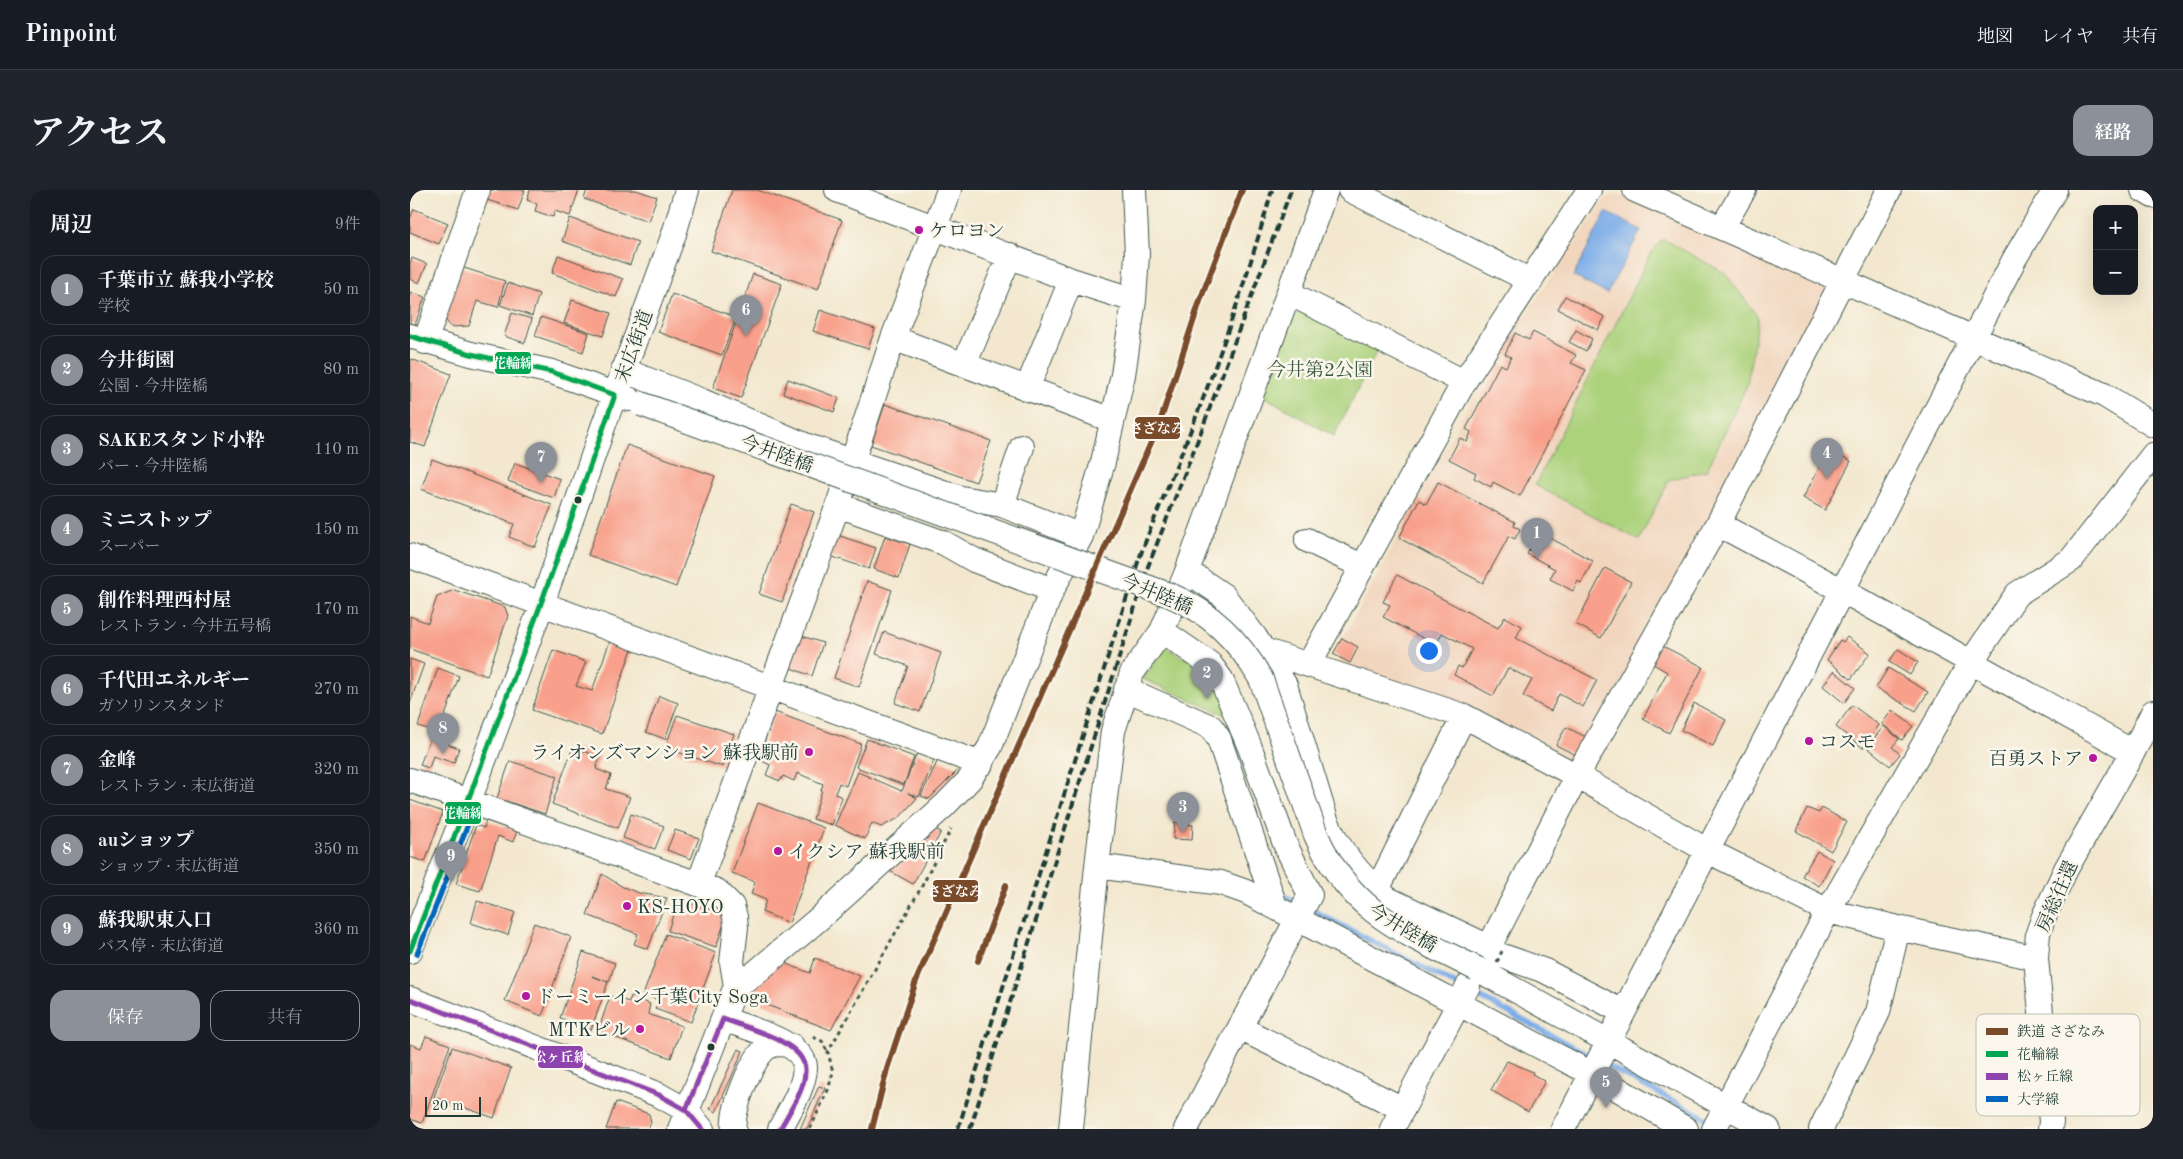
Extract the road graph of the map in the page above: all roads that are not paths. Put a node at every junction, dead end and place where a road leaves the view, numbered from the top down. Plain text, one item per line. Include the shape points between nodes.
1 (478, 190) edge
2 (687, 190) edge
3 (837, 190) edge
4 (949, 190) edge
5 (1134, 190) edge
6 (1326, 190) edge
7 (1350, 190) edge
8 (1589, 190) edge
9 (1636, 190) edge
10 (1744, 190) edge
11 (1889, 190) edge
12 (2055, 190) edge
13 (2143, 190) edge
14 (2153, 196) edge
15 (935, 228) junction
16 (1722, 228) junction
17 (1010, 256) junction
18 (1071, 280) junction
19 (1531, 281) junction
20 (1842, 281) junction
21 (1289, 293) junction
22 (1134, 300) junction
23 (1976, 337) junction
24 (893, 338) junction
25 (417, 339) edge
26 (964, 365) junction
27 (623, 370) junction
28 (1464, 382) junction
29 (1027, 388) junction
30 (615, 395) junction
31 (1112, 420) junction
32 (2153, 425) edge
33 (1022, 447) dead end
34 (2153, 455) edge
35 (851, 462) junction
36 (838, 505) junction
37 (994, 507) junction
38 (1718, 524) junction
39 (1080, 536) junction
40 (1306, 540) dead end
41 (410, 556) edge
42 (1362, 566) junction
43 (1186, 574) junction
44 (1052, 590) junction
45 (1843, 591) junction
46 (542, 604) junction
47 (1162, 631) junction
48 (1263, 650) junction
49 (1971, 662) junction
50 (1310, 664) junction
51 (773, 686) junction
52 (1126, 689) junction
53 (2153, 712) edge
54 (1464, 716) junction
55 (1249, 745) junction
56 (2133, 752) junction
57 (1223, 753) junction
58 (981, 764) junction
59 (1577, 776) junction
60 (410, 780) edge
61 (469, 801) junction
62 (1252, 834) junction
63 (1285, 844) junction
64 (1708, 851) junction
65 (1097, 866) junction
66 (699, 883) junction
67 (1377, 890) junction
68 (1275, 906) junction
69 (1828, 910) junction
70 (1298, 920) junction
71 (1898, 928) junction
72 (1489, 947) junction
73 (410, 951) edge
74 (2036, 958) junction
75 (736, 986) junction
76 (1466, 989) junction
77 (410, 999) edge
78 (1623, 1012) junction
79 (2041, 1014) edge
80 (722, 1019) junction
81 (1240, 1028) junction
82 (1608, 1042) junction
83 (793, 1047) junction
84 (1592, 1074) junction
85 (1726, 1107) junction
86 (2050, 1116) edge
87 (683, 1119) edge
88 (1398, 1119) edge
89 (702, 1129) edge
90 (734, 1129) edge
91 (780, 1129) edge
92 (1071, 1129) edge
93 (1186, 1129) edge
94 (1563, 1129) edge
95 (1686, 1129) edge
96 (1714, 1129) edge
97 (1768, 1129) edge
98 (1821, 1129) edge
99 (2050, 1129) edge

1 - 25 street
2 - 27 street, 末広街道
3 - 15 street
4 - 15 street
5 - 22 street via 1138,255
6 - 21 street
7 - 19 street
8 - 19 street
9 - 16 street
10 - 16 street
11 - 20 street
12 - 23 street via 2015,258
13 - 14 street
15 - 17 street
15 - 24 street
16 - 20 street
17 - 18 street
17 - 26 street
18 - 22 street
18 - 29 street
19 - 28 street
20 - 23 street
20 - 38 street
21 - 28 street
21 - 43 street
22 - 31 street via 1123,375
23 - 32 street via 2104,395
23 - 45 street
24 - 26 street
24 - 35 street
25 - 30 street, 今井陸橋 via 552,372
26 - 29 street
27 - 30 street, 末広街道
27 - 35 street
28 - 42 street
29 - 31 street
30 - 46 street, 末広街道
30 - 76 street, 今井陸橋, bridge via 1172,596 1205,613 1231,636 1261,679 1323,852 1345,885
31 - 39 street
33 - 37 street
34 - 49 street via 2071,560 2017,594
35 - 36 street
35 - 37 street
36 - 44 street via 944,543
36 - 51 street
37 - 39 street
38 - 45 street
38 - 59 street
39 - 44 street
40 - 42 street
41 - 46 street
42 - 50 street
43 - 47 street
43 - 48 street via 1212,587
44 - 58 street
45 - 49 street
45 - 64 street
46 - 51 street
46 - 61 street, 末広街道
47 - 52 street via 1132,673
47 - 55 street via 1199,650 1210,664 1221,679
48 - 50 street
48 - 67 street via 1285,685 1331,832
49 - 56 street
49 - 69 street
50 - 54 street
51 - 58 street
51 - 66 street
52 - 57 street via 1211,727
52 - 65 street via 1113,731
53 - 56 street, 房総往還
54 - 59 street
54 - 67 street
55 - 57 street
55 - 63 street
56 - 74 street, 房総往還 via 2066,868 2038,933
57 - 62 street
58 - 75 street via 945,805 822,916
59 - 64 street
59 - 72 street
60 - 61 street
61 - 66 street
61 - 73 street, 末広街道
62 - 63 street
62 - 68 street
63 - 70 street via 1310,895
64 - 69 street
64 - 78 street
65 - 68 street via 1221,883
65 - 92 street
66 - 75 street via 725,897 734,911 736,927 732,962
67 - 72 street via 1402,906
68 - 70 street
69 - 71 street
69 - 85 street
70 - 76 street
70 - 81 street
71 - 74 street
71 - 98 street via 1878,1012
72 - 78 street via 1496,954 1545,970
74 - 79 street, 房総往還
75 - 80 street
76 - 82 street
76 - 84 street
76 - 88 street
77 - 87 street via 659,1095
78 - 82 street
80 - 83 street
80 - 87 street
81 - 88 street
81 - 93 street
82 - 84 street
82 - 85 street
83 - 90 street via 776,1044 762,1053 736,1104
83 - 91 street via 800,1053 805,1068 801,1085
84 - 94 street
84 - 95 street
85 - 96 street
85 - 97 street
86 - 99 street, 房総往還
87 - 89 street

